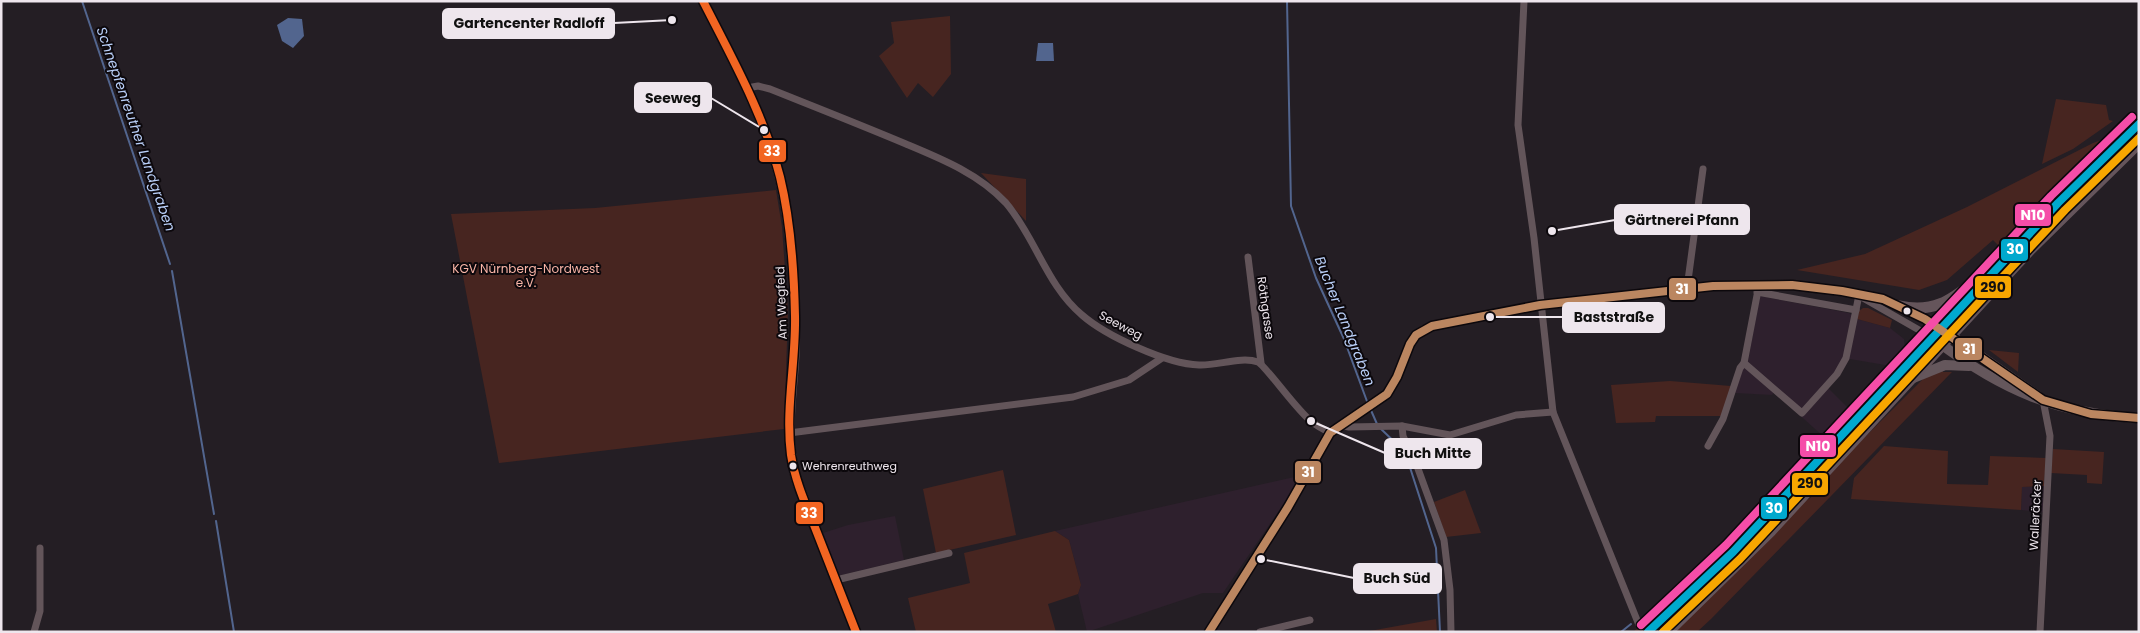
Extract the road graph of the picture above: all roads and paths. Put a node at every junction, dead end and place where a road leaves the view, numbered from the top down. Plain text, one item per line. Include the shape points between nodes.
1 (703, 1) edge
2 (1524, 1) edge
3 (747, 88) junction
4 (2139, 124) edge
5 (2139, 143) edge
6 (1703, 169) dead end
7 (1248, 257) dead end
8 (2001, 265) junction
9 (1686, 288) junction
10 (1758, 288) junction
11 (1858, 295) junction
12 (1540, 305) junction
13 (1899, 306) junction
14 (1856, 310) junction
15 (1941, 329) junction
16 (1952, 335) junction
17 (1933, 338) junction
18 (1943, 346) junction
19 (1162, 358) junction
20 (1262, 363) junction
21 (1744, 363) junction
22 (1973, 366) junction
23 (1913, 378) junction
24 (2043, 400) junction
25 (1553, 412) junction
26 (2139, 418) edge
27 (1339, 425) junction
28 (1402, 426) junction
29 (789, 432) junction
30 (1330, 433) junction
31 (1708, 446) dead end
32 (40, 548) dead end
33 (949, 553) dead end
34 (836, 580) junction
35 (1310, 620) dead end
36 (1644, 628) edge
37 (34, 632) edge
38 (856, 632) edge
39 (1209, 632) edge
40 (1260, 632) edge
41 (1451, 632) edge
42 (1668, 632) edge
43 (2040, 632) edge

1 - 3 street, Am Wegfeld
2 - 12 street via 1518,125
3 - 19 street, Seeweg via 770,89 862,125 947,161 979,179 1005,203 1062,293 1082,315 1099,327
3 - 29 street, Am Wegfeld via 775,159 788,225 795,324
4 - 8 main road
5 - 16 main road via 2031,249
6 - 9 street
7 - 20 street, Röthgasse
8 - 13 main road via 1934,307 1913,309
8 - 15 main road
9 - 10 street
9 - 12 street
10 - 11 street via 1792,285
10 - 14 street
10 - 21 street
11 - 13 street via 1883,299
11 - 14 street
11 - 17 street
12 - 25 street
12 - 27 street via 1423,330 1410,344 1387,394
13 - 15 street
14 - 21 street via 1846,358 1837,374 1802,413
15 - 16 street
15 - 17 main road
16 - 18 main road
16 - 24 street
17 - 18 street
17 - 36 main road via 1738,547
18 - 22 street
18 - 23 main road
19 - 20 street, Seeweg via 1198,365 1252,360
19 - 29 street via 1128,380 1072,397
20 - 30 street via 1310,421
21 - 31 street via 1723,419
22 - 23 street via 1945,365
22 - 24 street via 2014,391
23 - 42 main road via 1760,542
24 - 26 street via 2091,414
24 - 43 street, Walleräcker via 2050,436
25 - 28 street via 1516,415 1450,435
25 - 36 street
27 - 28 street
27 - 30 street
28 - 41 street via 1403,436 1444,540
29 - 34 street, Am Wegfeld via 795,475
30 - 39 street via 1288,507
32 - 37 street via 40,611
33 - 34 street
34 - 38 street, Am Wegfeld
35 - 40 street

